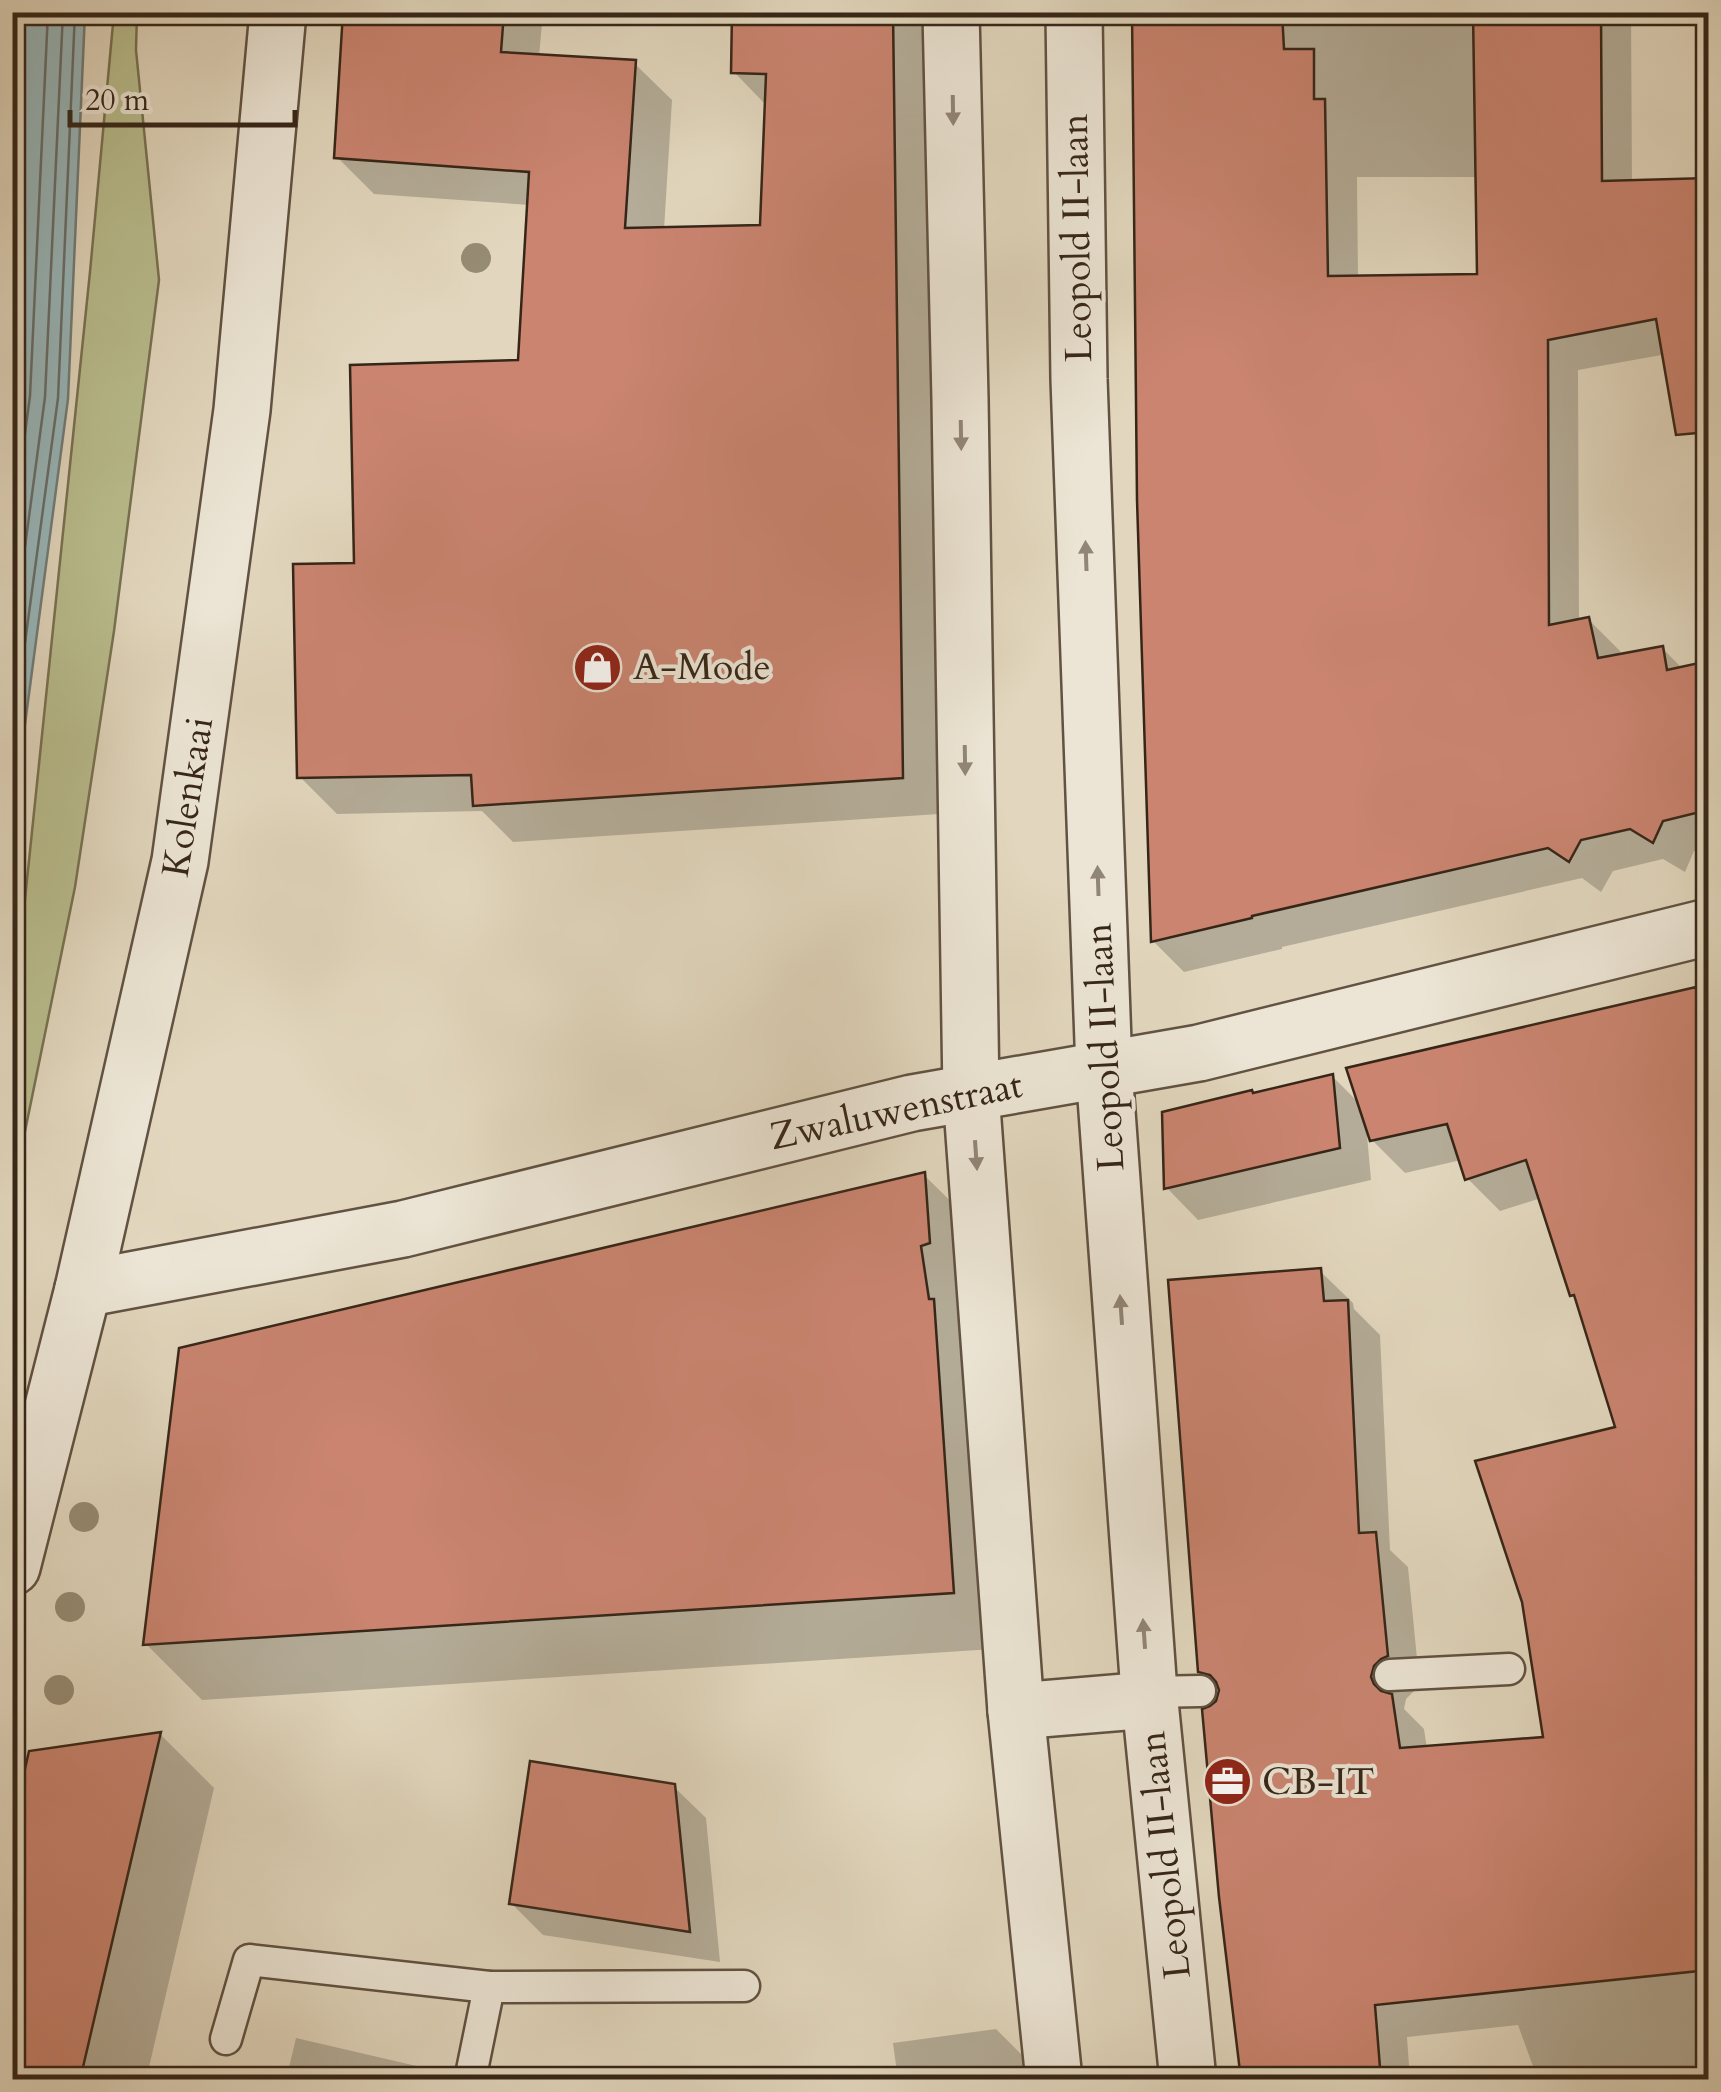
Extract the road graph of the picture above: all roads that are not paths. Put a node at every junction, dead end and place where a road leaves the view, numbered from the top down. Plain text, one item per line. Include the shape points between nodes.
1 (278, 12) edge
2 (951, 12) edge
3 (1074, 12) edge
4 (1708, 927) edge
5 (1104, 1070) junction
6 (971, 1093) junction
7 (83, 1290) junction
8 (12, 1568) edge
9 (1509, 1668) dead end
10 (1390, 1675) dead end
11 (1166, 1695) junction
12 (1016, 1711) junction
13 (744, 1986) dead end
14 (490, 1987) junction
15 (226, 2039) dead end
16 (470, 2080) edge
17 (1054, 2080) edge
18 (1188, 2080) edge

1 - 7 street, Kolenkaai via 242,410 180,861
2 -> 6 street
5 -> 3 street, Leopold II-laan via 1079,379
4 - 5 street, Zwaluwenstraat via 1199,1053
5 - 6 street, Zwaluwenstraat
11 -> 5 street, Leopold II-laan
6 - 7 street, Zwaluwenstraat via 403,1229
6 -> 12 street
7 - 8 street, Kolenkaai
9 - 10 lane
11 - 12 street
11 - 18 street, Leopold II-laan
12 - 17 street
13 - 14 lane
14 - 15 lane via 249,1960
14 - 16 lane

